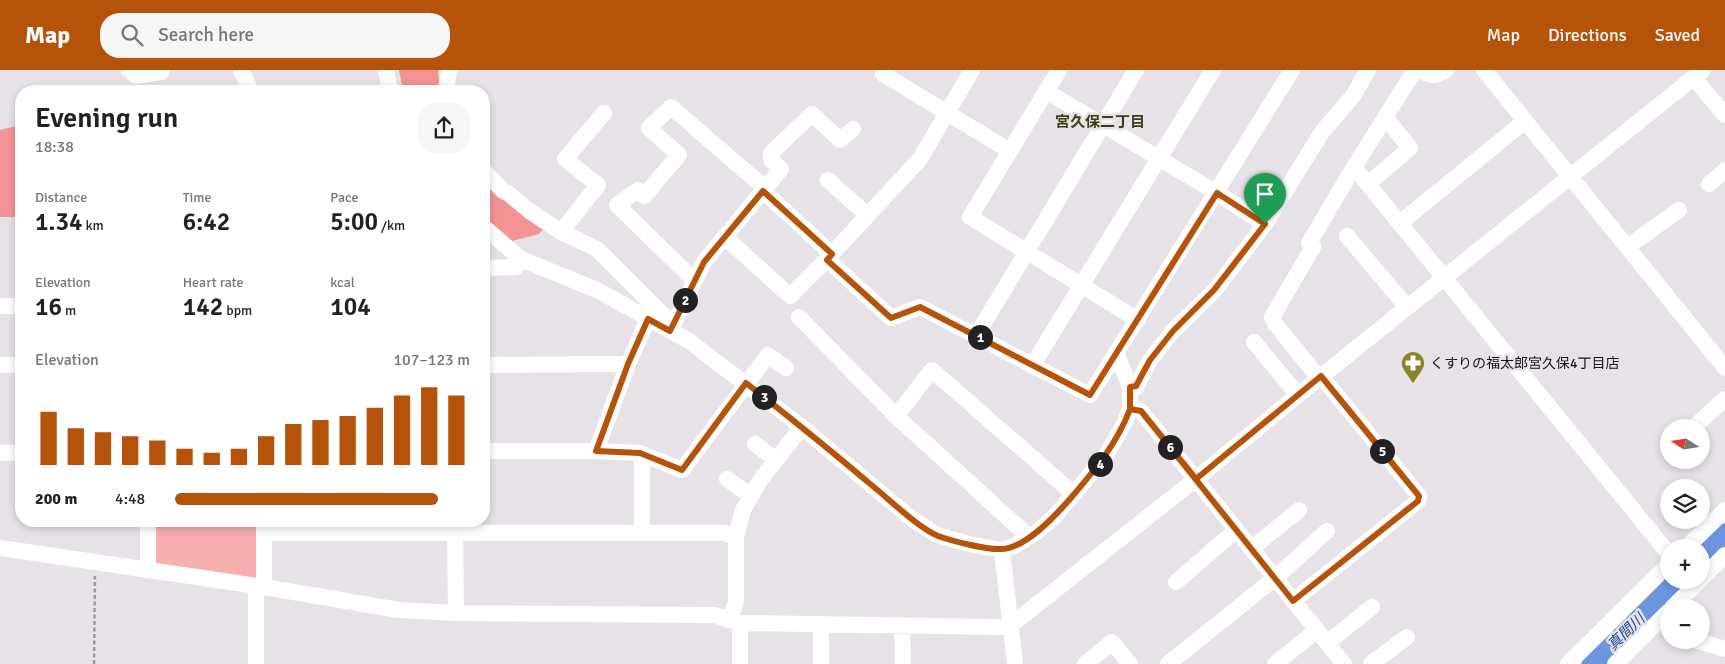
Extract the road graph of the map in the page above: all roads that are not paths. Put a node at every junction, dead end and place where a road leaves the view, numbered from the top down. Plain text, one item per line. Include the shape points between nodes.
1 (128, 70) edge
2 (161, 70) edge
3 (241, 70) edge
4 (386, 70) edge
5 (449, 70) edge
6 (885, 70) edge
7 (972, 70) edge
8 (1059, 70) edge
9 (1136, 70) edge
10 (1212, 70) edge
11 (1292, 70) edge
12 (1368, 70) edge
13 (1417, 70) edge
14 (1446, 70) edge
15 (1484, 70) edge
16 (1699, 74) edge
17 (248, 85) edge
18 (389, 85) edge
19 (447, 85) edge
20 (1046, 91) junction
21 (604, 112) dead end
22 (946, 113) junction
23 (1725, 115) edge
24 (1386, 117) junction
25 (1526, 121) junction
26 (1102, 124) junction
27 (853, 130) dead end
28 (1010, 151) junction
29 (1159, 158) junction
30 (1354, 167) junction
31 (1725, 170) edge
32 (1570, 176) junction
33 (490, 177) edge
34 (828, 180) dead end
35 (1368, 184) junction
36 (1709, 184) dead end
37 (764, 190) junction
38 (1217, 193) junction
39 (1680, 210) dead end
40 (867, 215) junction
41 (1400, 223) junction
42 (1265, 224) junction
43 (490, 232) edge
44 (561, 232) junction
45 (1347, 236) dead end
46 (725, 237) junction
47 (1627, 247) junction
48 (1026, 251) junction
49 (830, 257) junction
50 (521, 259) junction
51 (490, 268) edge
52 (1444, 277) junction
53 (694, 280) junction
54 (1082, 285) junction
55 (0, 306) edge
56 (15, 306) edge
57 (1407, 307) junction
58 (799, 317) dead end
59 (648, 319) junction
60 (1138, 320) junction
61 (1276, 325) junction
62 (672, 328) junction
63 (976, 336) junction
64 (1116, 353) junction
65 (628, 364) junction
66 (0, 365) edge
67 (15, 365) edge
68 (490, 365) edge
69 (1032, 366) junction
70 (786, 368) dead end
71 (1725, 368) edge
72 (1320, 377) junction
73 (746, 383) junction
74 (1130, 387) junction
75 (1298, 395) junction
76 (1725, 399) edge
77 (1130, 409) junction
78 (896, 416) junction
79 (1703, 419) edge
80 (802, 427) junction
81 (755, 444) dead end
82 (490, 450) edge
83 (596, 451) junction
84 (0, 453) edge
85 (15, 453) edge
86 (642, 454) junction
87 (776, 460) junction
88 (727, 479) dead end
89 (1196, 479) junction
90 (1074, 494) junction
91 (751, 496) junction
92 (1299, 510) dead end
93 (1725, 510) edge
94 (148, 527) edge
95 (264, 527) edge
96 (455, 528) edge
97 (1236, 530) junction
98 (1327, 531) dead end
99 (642, 533) junction
100 (736, 536) junction
101 (1029, 537) junction
102 (1695, 539) edge
103 (1660, 543) edge
104 (0, 548) edge
105 (1251, 549) junction
106 (1002, 550) junction
107 (1725, 555) edge
108 (148, 570) junction
109 (1710, 570) edge
110 (1660, 573) edge
111 (1275, 578) junction
112 (1176, 582) dead end
113 (260, 587) junction
114 (1691, 589) edge
115 (1681, 599) edge
116 (1293, 601) junction
117 (1372, 607) dead end
118 (456, 613) junction
119 (1660, 620) edge
120 (735, 622) junction
121 (821, 624) junction
122 (902, 625) junction
123 (1011, 625) junction
124 (1653, 627) junction
125 (1660, 629) edge
126 (1322, 636) junction
127 (1407, 638) dead end
128 (1710, 644) edge
129 (1725, 649) edge
130 (1293, 659) edge
131 (256, 664) edge
132 (740, 664) edge
133 (821, 664) edge
134 (903, 664) edge
135 (1015, 664) edge
136 (1084, 664) edge
137 (1130, 664) edge
138 (1168, 664) edge
139 (1275, 664) edge
140 (1344, 664) edge
141 (1371, 664) edge
142 (1568, 664) edge
143 (1615, 664) edge

1 - 2 street via 136,76
3 - 17 street
4 - 18 street
5 - 19 street
6 - 22 street via 883,74
7 - 22 street
8 - 20 street
9 - 26 street
10 - 29 street
11 - 38 street
12 - 42 street via 1353,96 1322,132
13 - 14 street via 1439,75
13 - 24 street
15 - 25 street
16 - 23 street
16 - 32 street
20 - 26 street
20 - 28 street
21 - 44 street via 565,159 598,185
22 - 28 street
22 - 40 street via 920,159
24 - 30 street
24 - 35 street via 1410,148
25 - 32 street
25 - 41 street
26 - 29 street
26 - 48 street
27 - 37 street via 840,140 812,114 771,153 771,160 781,169
28 - 48 street via 970,217
29 - 38 street
29 - 54 street
30 - 35 street
30 - 61 street via 1309,243 1312,246 1272,317
31 - 36 street
32 - 47 street
32 - 52 street
33 - 44 street via 503,191
34 - 40 street
35 - 41 street
37 - 46 street
37 - 49 street
37 - 53 street via 671,107 650,128 679,155 644,196 638,190 617,204
38 - 42 street
38 - 60 street
39 - 47 street
40 - 49 street
41 - 52 street
42 - 74 street via 1214,290 1150,360 1136,386
43 - 50 street
44 - 62 street via 597,249
45 - 57 street
46 - 49 street via 790,296
46 - 53 street
47 - 71 street
48 - 54 street
48 - 63 street
49 - 63 street via 891,318 920,307
50 - 51 street via 516,268
50 - 59 street via 597,290
52 - 57 street
52 - 103 street
53 - 62 street
54 - 60 street
54 - 69 street
55 - 56 street
57 - 72 street
58 - 78 street
59 - 62 street
59 - 65 street
60 - 64 street
61 - 72 street
61 - 75 street via 1250,345
62 - 73 street
63 - 69 street
64 - 69 street via 1090,395
64 - 74 street
65 - 68 street
65 - 83 street
66 - 67 street
70 - 73 street via 768,355
72 - 75 street
72 - 116 street via 1419,496 1418,501
73 - 80 street
73 - 86 street via 682,470
74 - 77 street
75 - 89 street
76 - 79 street
77 - 89 street via 1141,411
77 - 90 street via 1105,457
78 - 90 street via 932,370
78 - 101 street
80 - 87 street
80 - 106 street via 912,519 937,535
81 - 87 street
82 - 83 street
83 - 86 street
84 - 85 street
86 - 99 street
87 - 91 street
88 - 91 street
89 - 97 street
89 - 123 street
90 - 101 street via 1055,516
91 - 100 street via 743,510
92 - 105 street
93 - 102 street
94 - 108 street
95 - 96 street
95 - 113 street
96 - 99 street
96 - 118 street
97 - 105 street
97 - 112 street
98 - 111 street
99 - 100 street via 726,533
100 - 120 street
101 - 106 street
104 - 108 street
105 - 111 street
106 - 123 street
107 - 109 street
108 - 113 street
110 - 142 street
111 - 116 street
111 - 138 street
113 - 118 street via 399,610
113 - 131 street
114 - 115 street
116 - 126 street
117 - 126 street
118 - 120 street via 714,615
119 - 124 street
120 - 121 street
120 - 132 street
121 - 122 street
121 - 133 street
122 - 123 street
122 - 134 street
123 - 135 street
124 - 125 street
124 - 143 street
126 - 130 street
126 - 140 street
127 - 141 street
128 - 129 street
130 - 139 street
136 - 137 street via 1112,642

